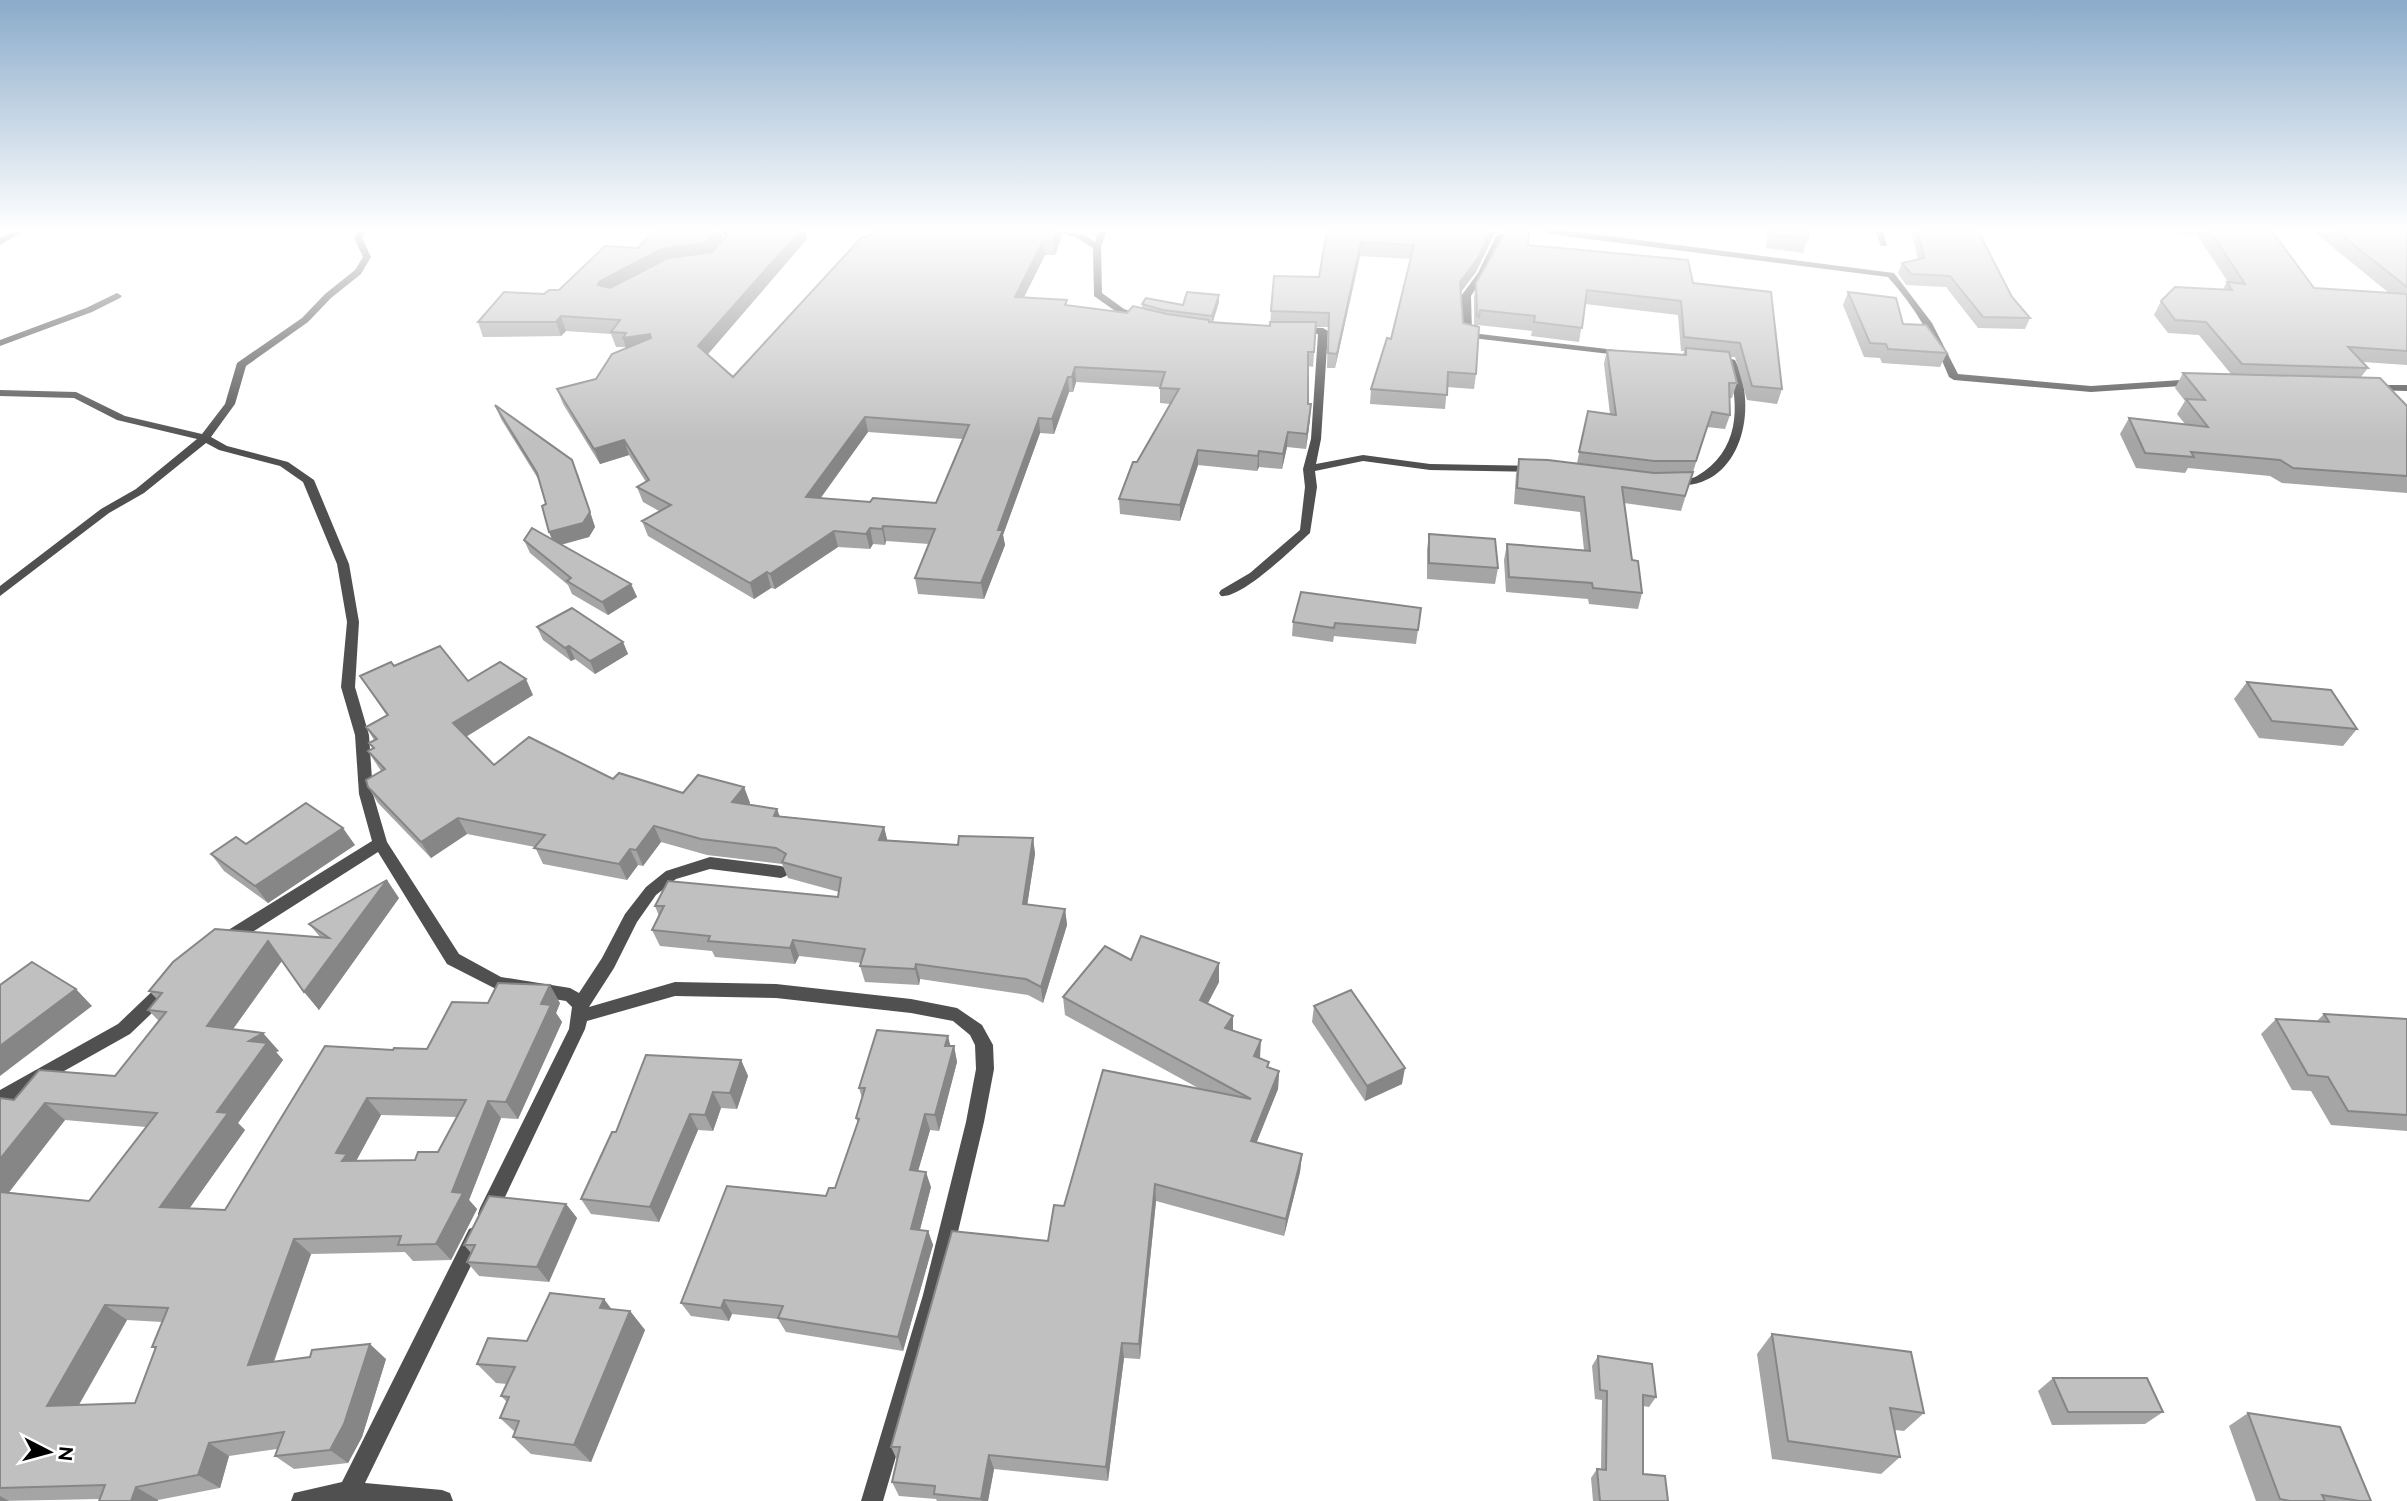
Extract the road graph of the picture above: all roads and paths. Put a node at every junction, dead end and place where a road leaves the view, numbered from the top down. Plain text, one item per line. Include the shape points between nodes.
1 (107, 301) edge
2 (323, 301) edge
3 (1107, 301) edge
4 (1465, 301) edge
5 (1911, 301) edge
6 (1155, 321) edge
7 (1288, 330) edge
8 (0, 343) edge
9 (1632, 355) edge
10 (1707, 358) edge
11 (2208, 382) edge
12 (2356, 386) edge
13 (2407, 388) edge
14 (0, 394) edge
15 (205, 438) junction
16 (1545, 469) edge
17 (1309, 470) junction
18 (1661, 482) edge
19 (0, 592) edge
20 (1225, 593) dead end
21 (380, 843) junction
22 (781, 872) edge
23 (211, 950) edge
24 (182, 973) edge
25 (581, 1010) junction
26 (0, 1099) edge
27 (349, 1492) junction
28 (302, 1501) edge
29 (442, 1501) edge
30 (872, 1501) edge

1 - 8 street
2 - 15 street via 305,320 241,365 230,404
3 - 6 street via 1121,311
4 - 9 street via 1467,335
5 - 11 street via 1941,345 1954,377 2091,389
7 - 17 street via 1323,331 1316,439
10 - 18 street via 1727,360 1733,367 1742,411 1738,437 1726,458 1696,482
12 - 13 street
14 - 15 street via 76,395 121,418
15 - 19 street
15 - 21 street via 223,449 284,464 308,480 325,517 344,564 353,622 348,687 362,735 366,794
16 - 17 street via 1472,469 1363,458
17 - 20 street via 1306,531 1254,576
21 - 23 street
21 - 25 street via 453,959 498,983 570,995
22 - 25 street via 710,863 671,875 651,891 631,918
24 - 26 street via 124,1029
25 - 27 street via 557,1073
25 - 30 street via 676,989 776,991 946,1013 976,1031 984,1045 985,1069 975,1122 933,1295
27 - 28 street
27 - 29 street

